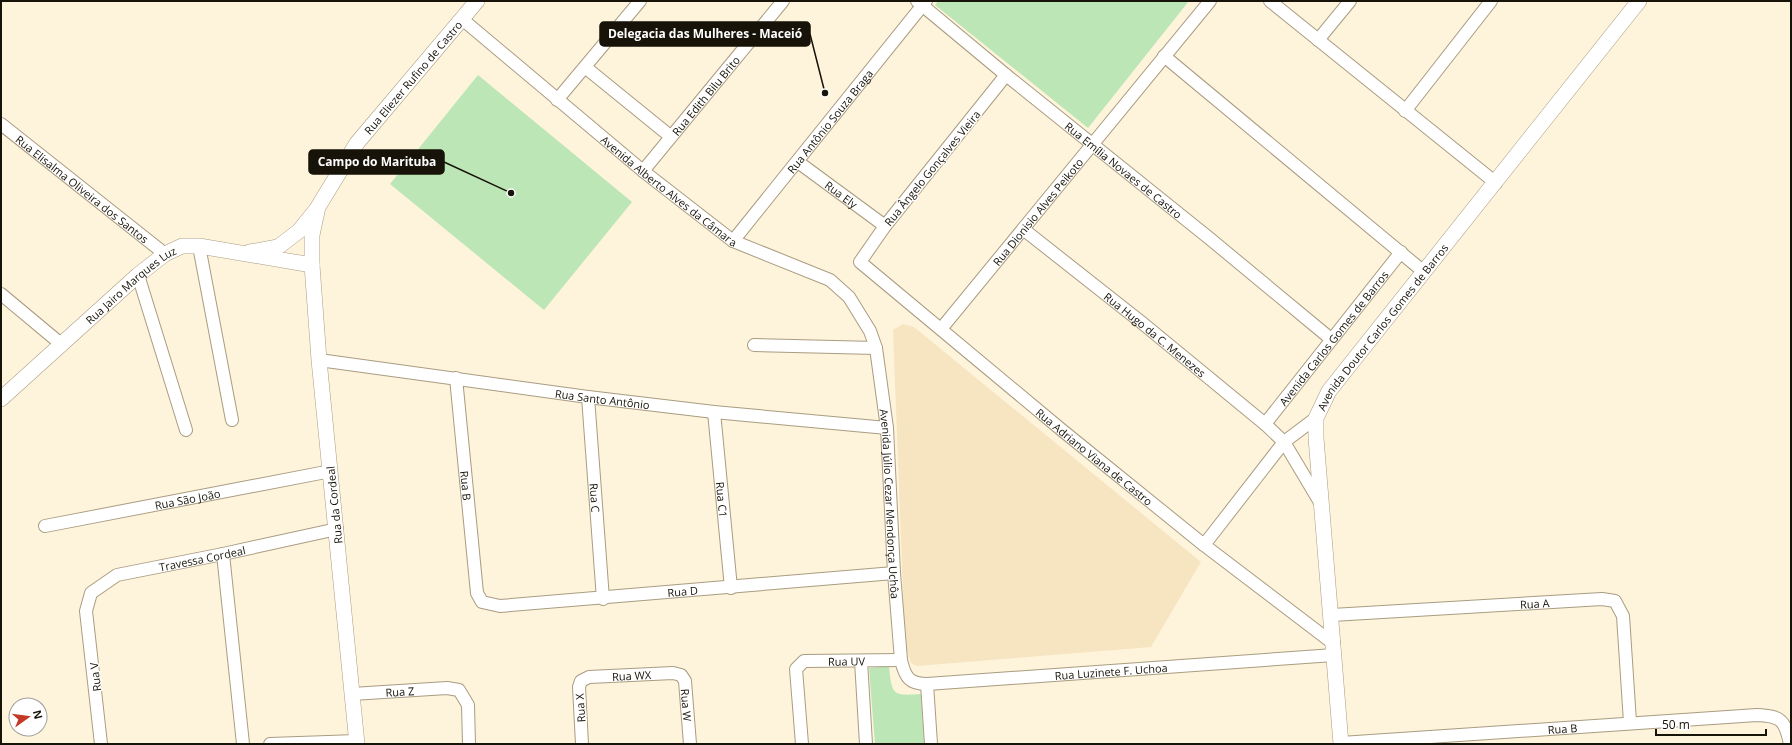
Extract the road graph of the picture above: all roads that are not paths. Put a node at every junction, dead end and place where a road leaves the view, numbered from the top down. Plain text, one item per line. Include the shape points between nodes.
1 (477, 1) edge
2 (640, 1) edge
3 (783, 1) edge
4 (1210, 1) edge
5 (1270, 1) edge
6 (1350, 1) edge
7 (1491, 1) edge
8 (1639, 1) edge
9 (922, 2) edge
10 (462, 19) junction
11 (1318, 40) junction
12 (1164, 56) junction
13 (585, 67) junction
14 (1006, 76) junction
15 (557, 100) junction
16 (1405, 111) junction
17 (1, 124) edge
18 (670, 136) junction
19 (1092, 143) junction
20 (798, 162) junction
21 (643, 171) junction
22 (1496, 183) junction
23 (318, 208) junction
24 (885, 226) junction
25 (1023, 229) junction
26 (733, 240) junction
27 (199, 246) junction
28 (1401, 252) junction
29 (243, 253) junction
30 (164, 254) junction
31 (860, 262) joint
32 (312, 265) junction
33 (1424, 272) junction
34 (138, 275) junction
35 (1, 294) edge
36 (941, 329) junction
37 (1331, 339) junction
38 (61, 344) junction
39 (754, 345) dead end
40 (876, 348) junction
41 (319, 360) junction
42 (456, 378) junction
43 (588, 397) junction
44 (1, 399) edge
45 (714, 412) junction
46 (1316, 418) junction
47 (232, 420) dead end
48 (1266, 424) junction
49 (887, 428) junction
50 (186, 430) dead end
51 (1284, 442) junction
52 (330, 471) junction
53 (1322, 507) junction
54 (45, 526) dead end
55 (336, 529) junction
56 (1204, 545) junction
57 (223, 554) junction
58 (894, 573) junction
59 (731, 588) junction
60 (476, 593) joint
61 (602, 599) junction
62 (86, 611) joint
63 (1332, 615) junction
64 (1334, 649) junction
65 (901, 660) junction
66 (861, 661) junction
67 (673, 673) joint
68 (589, 677) joint
69 (927, 684) junction
70 (352, 694) junction
71 (1630, 722) junction
72 (357, 742) edge
73 (1341, 743) edge
74 (101, 744) edge
75 (242, 744) edge
76 (270, 744) edge
77 (469, 744) edge
78 (582, 744) edge
79 (690, 744) edge
80 (802, 744) edge
81 (866, 744) edge
82 (931, 744) edge
83 (1790, 744) edge

1 - 10 street, Rua Eliezer Rufino de Castro
2 - 13 street
3 - 18 street, Rua Edith Bilu Brito
4 - 12 street, Rua Dionisio Alves Peikoto
5 - 11 street
6 - 11 street
7 - 16 street
8 - 22 street, Avenida Doutor Carlos Gomes de Barros
9 - 14 street, Rua Emília Novaes de Castro
9 - 20 street, Rua Antônio Souza Braga
10 - 15 street, Avenida Alberto Alves da Câmara
10 - 23 street, Rua Eliezer Rufino de Castro via 358,143
11 - 16 street
12 - 19 street, Rua Dionisio Alves Peikoto
12 - 28 street
13 - 15 street
13 - 18 street
14 - 19 street, Rua Emília Novaes de Castro
14 - 24 street, Rua Ângelo Gonçalves Vieira
15 - 21 street, Avenida Alberto Alves da Câmara
16 - 22 street
17 - 30 street, Rua Elisalma Oliveira dos Santos
18 - 21 street, Rua Edith Bilu Brito
19 - 25 street, Rua Dionisio Alves Peikoto
19 - 37 street, Rua Emília Novaes de Castro
20 - 24 street, Rua Ely
20 - 26 street, Rua Antônio Souza Braga
21 - 26 street, Avenida Alberto Alves da Câmara
22 - 33 street, Avenida Doutor Carlos Gomes de Barros
23 - 29 street via 299,231 278,247
23 - 32 street, Rua Eliezer Rufino de Castro via 312,235
24 - 31 street, Rua Ângelo Gonçalves Vieira
25 - 36 street, Rua Dionisio Alves Peikoto
25 - 48 street, Rua Hugo da C. Menezes
26 - 40 street, Avenida Alberto Alves da Câmara via 830,280 849,297 870,331
27 - 29 street, Rua Jairo Marques Luz
27 - 30 street, Rua Jairo Marques Luz via 182,246
27 - 47 street
28 - 33 street
28 - 37 street, Avenida Carlos Gomes de Barros
29 - 32 street, Rua Jairo Marques Luz
30 - 34 street, Rua Jairo Marques Luz
31 - 36 street, Rua Adriano Viana de Castro
32 - 41 street, Rua da Cordeal
33 - 46 street, Avenida Doutor Carlos Gomes de Barros via 1329,391
34 - 38 street, Rua Jairo Marques Luz
34 - 50 street
35 - 38 street
36 - 56 street, Rua Adriano Viana de Castro
37 - 48 street, Avenida Carlos Gomes de Barros
38 - 44 street, Rua Jairo Marques Luz
39 - 40 street
40 - 49 street, Avenida Júlio Cezar Mendonça Uchôa
41 - 42 street, Rua Santo Antônio
41 - 52 street, Rua da Cordeal
42 - 43 street, Rua Santo Antônio
42 - 60 street, Rua B
43 - 45 street, Rua Santo Antônio
43 - 61 street, Rua C
45 - 49 street, Rua Santo Antônio
45 - 59 street, Rua C1
46 - 51 street
46 - 53 street, Avenida Doutor Carlos Gomes de Barros
48 - 51 street, Rua Hugo da C. Menezes
49 - 58 street, Avenida Júlio Cezar Mendonça Uchôa
51 - 53 street, Rua Hugo da C. Menezes
51 - 56 street
52 - 54 street, Rua São João
52 - 55 street, Rua da Cordeal
53 - 63 street, Avenida Doutor Carlos Gomes de Barros
55 - 57 street, Travessa Cordeal
55 - 70 street, Rua da Cordeal
56 - 64 street, Rua Adriano Viana de Castro
57 - 62 street, Travessa Cordeal via 117,575 91,593
57 - 75 street
58 - 59 street, Rua D
58 - 65 street, Avenida Júlio Cezar Mendonça Uchôa
59 - 61 street, Rua D
60 - 61 street, Rua D via 482,602 500,606
62 - 74 street, Rua V
63 - 64 street, Avenida Doutor Carlos Gomes de Barros
63 - 71 street, Rua A via 1602,598 1615,601 1623,616
64 - 69 street, Rua Luzinete F. Uchoa
64 - 73 street, Avenida Doutor Carlos Gomes de Barros
65 - 66 street, Rua UV
65 - 69 street, Rua Luzinete F. Uchoa via 904,672 910,680 918,684
66 - 80 street, Rua UV via 804,661 796,669
66 - 81 street
67 - 68 street, Rua WX
67 - 79 street, Rua W via 681,675 686,681
68 - 78 street, Rua X via 581,681 579,687
69 - 82 street
70 - 72 street, Rua da Cordeal
70 - 77 street, Rua Z via 447,688 459,690 468,705
71 - 73 street, Rua B
71 - 83 street, Rua B via 1773,716 1783,722
72 - 76 street

